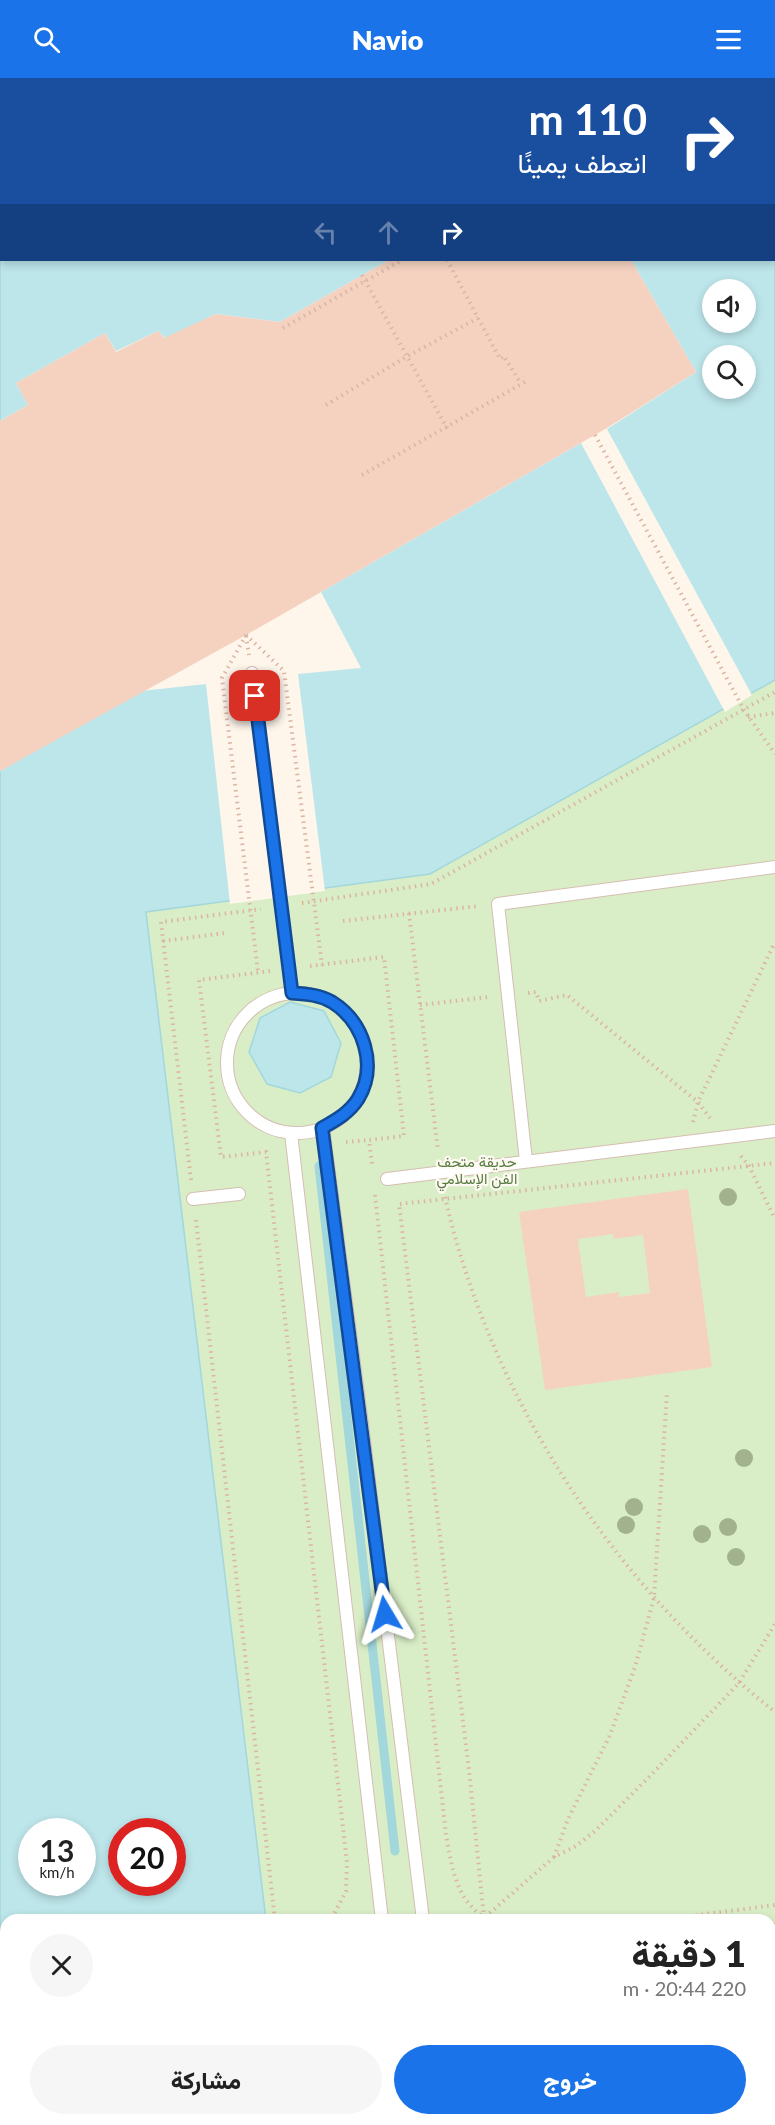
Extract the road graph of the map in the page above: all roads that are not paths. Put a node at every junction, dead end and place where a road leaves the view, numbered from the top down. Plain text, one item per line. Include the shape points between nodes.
1 (252, 673) dead end
2 (775, 867) edge
3 (292, 993) junction
4 (322, 1128) junction
5 (775, 1131) edge
6 (291, 1133) junction
7 (526, 1161) junction
8 (387, 1179) dead end
9 (239, 1194) dead end
10 (193, 1199) road end
11 (381, 1914) edge
12 (422, 1914) edge

1 - 3 lane
2 - 7 lane via 498,904
3 - 4 lane via 312,994 347,1013 360,1032 367,1054 366,1077 358,1099 342,1116
3 - 6 lane via 257,1005 231,1038 226,1058 229,1080 244,1110 266,1126
4 - 6 lane
4 - 12 lane
5 - 7 lane
6 - 11 lane
7 - 8 lane
9 - 10 lane

